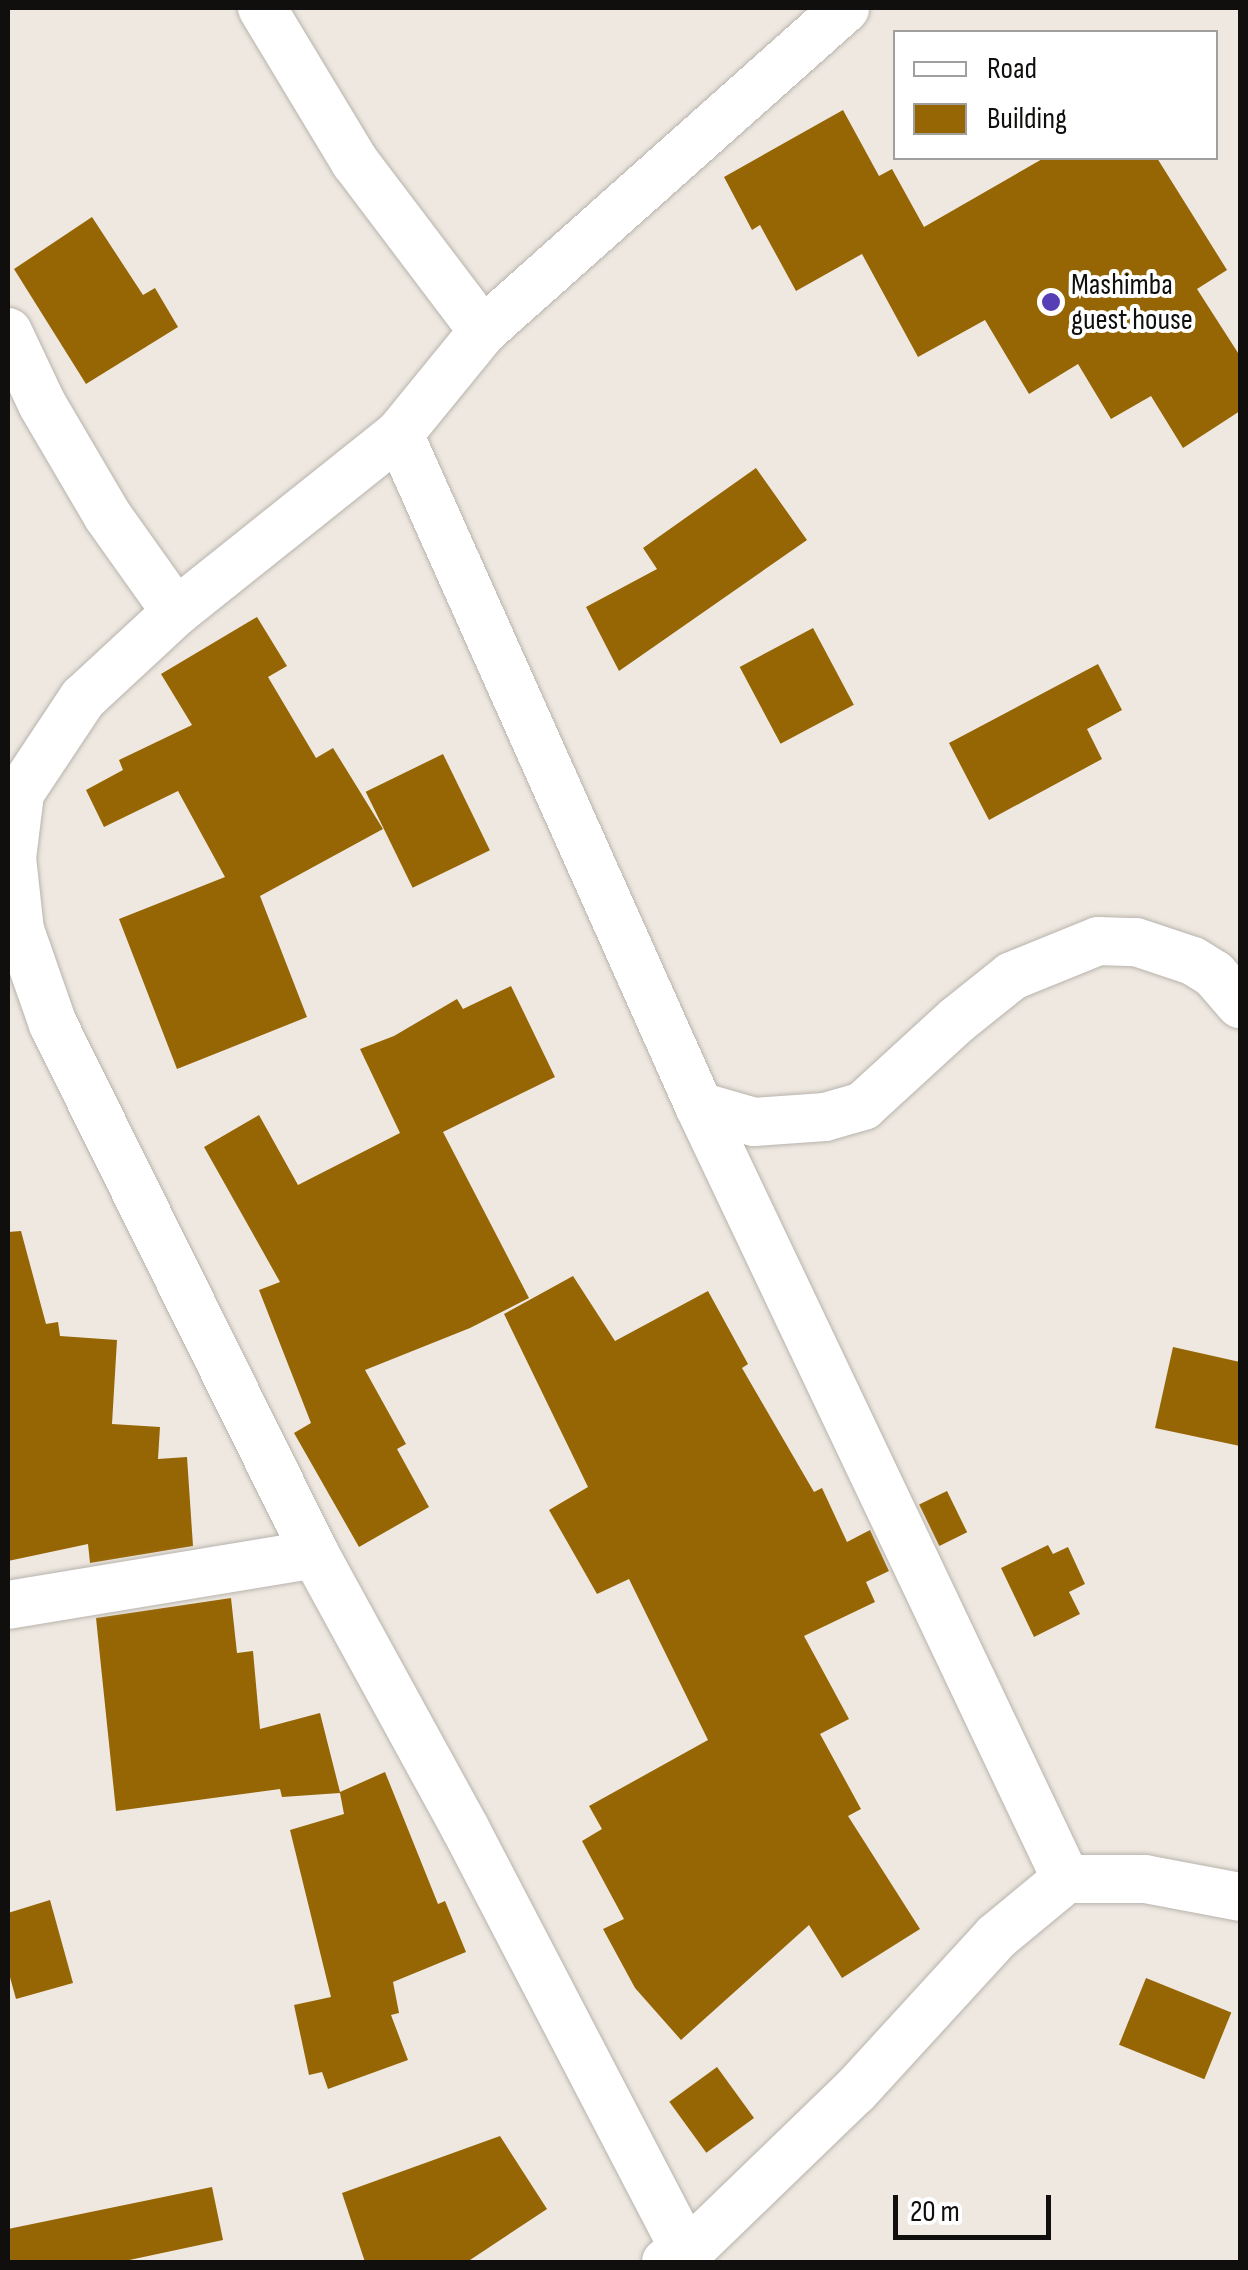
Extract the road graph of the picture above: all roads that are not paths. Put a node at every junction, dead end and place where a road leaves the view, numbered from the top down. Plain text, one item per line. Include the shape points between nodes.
1 (262, 8) edge
2 (845, 8) edge
3 (483, 331) junction
4 (8, 332) edge
5 (399, 434) junction
6 (176, 612) junction
7 (1240, 1004) edge
8 (699, 1106) junction
9 (315, 1554) junction
10 (8, 1605) edge
11 (1066, 1879) junction
12 (1240, 1897) edge
13 (681, 2260) edge

1 - 3 street via 355,162
2 - 3 street
3 - 5 street
4 - 6 street via 106,515
5 - 6 street
5 - 8 street
6 - 9 street via 83,698 20,793 12,858 20,930 53,1024
7 - 8 street via 1193,961 1136,942 1098,941 1012,976 862,1106 825,1118 754,1122
8 - 11 street
9 - 10 street
9 - 13 street via 464,1828
11 - 12 street via 1145,1879
11 - 13 street via 996,1937 855,2091

